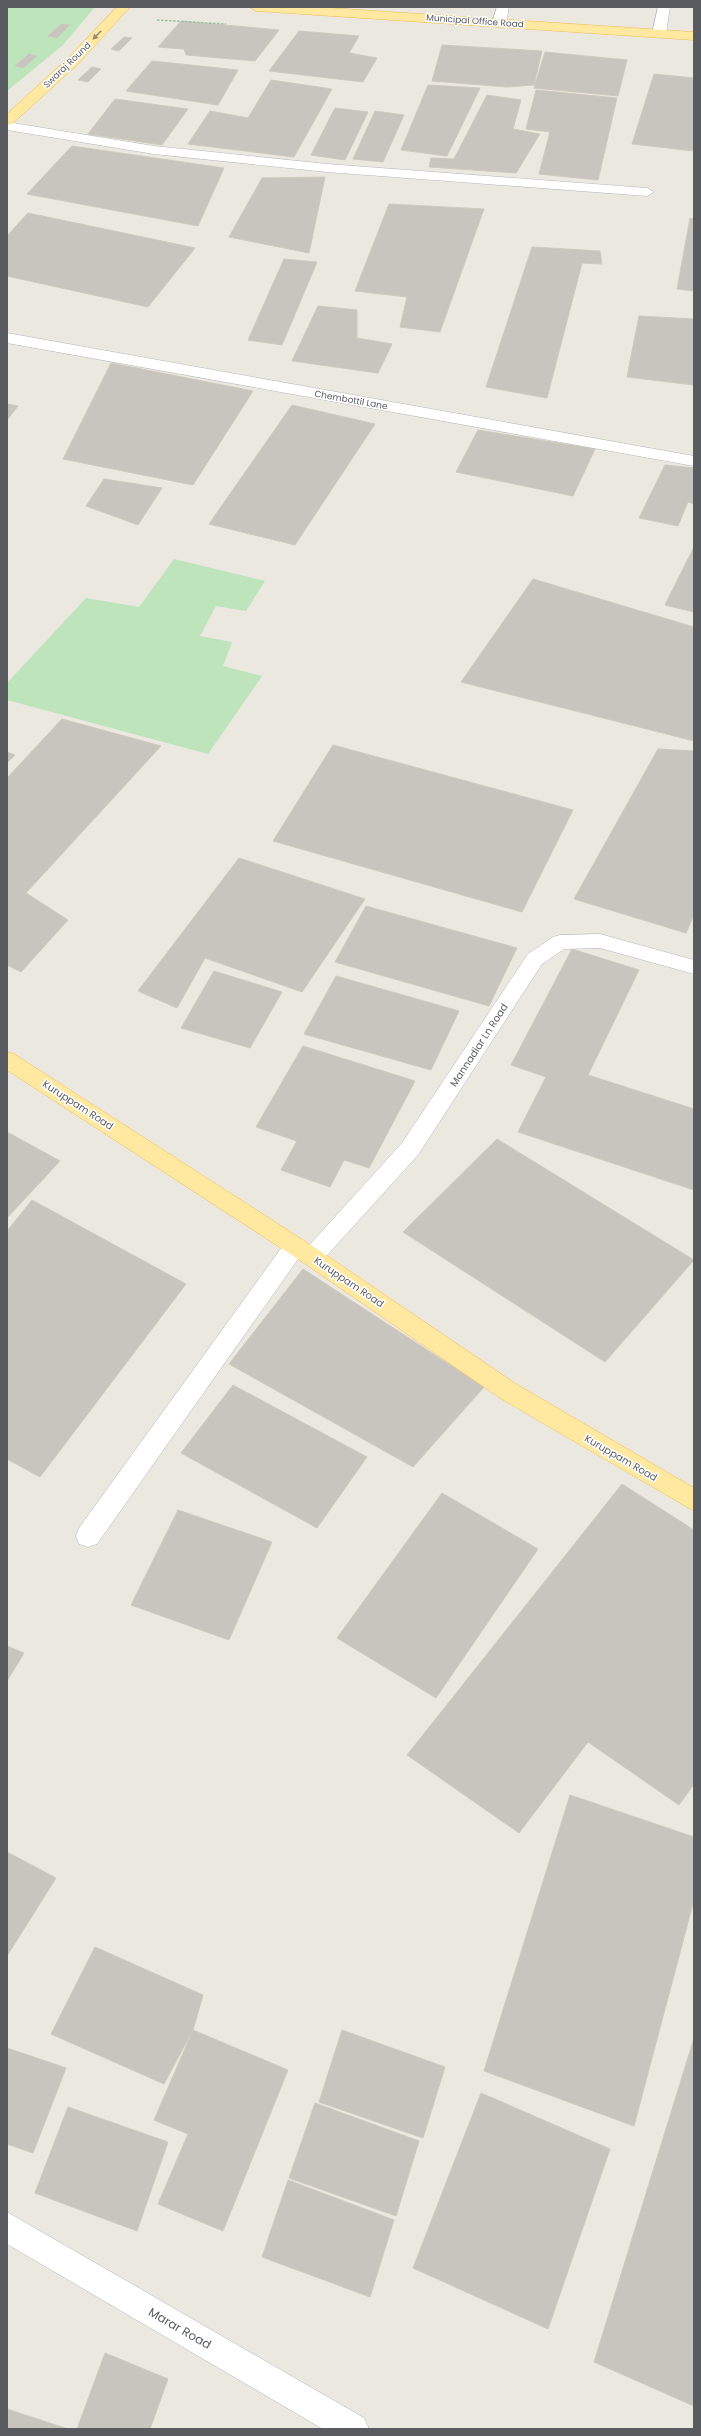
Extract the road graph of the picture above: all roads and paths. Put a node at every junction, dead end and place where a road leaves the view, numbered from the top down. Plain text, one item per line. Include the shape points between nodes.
1 (124, 7) edge
2 (256, 7) edge
3 (503, 7) edge
4 (664, 7) edge
5 (499, 23) junction
6 (659, 34) junction
7 (694, 36) edge
8 (7, 121) edge
9 (7, 126) edge
10 (647, 192) dead end
11 (7, 338) edge
12 (694, 461) edge
13 (694, 967) edge
14 (7, 1060) edge
15 (304, 1252) junction
16 (694, 1500) edge
17 (88, 1536) dead end
18 (7, 2227) edge
19 (353, 2429) edge

1 -> 8 main road, Swaraj Round via 73,61
2 - 5 main road, Municipal Office Road
3 - 5 street
4 - 6 street
5 - 6 main road, Municipal Office Road
6 - 7 main road, Municipal Office Road
9 - 10 street via 154,150 319,168
11 - 12 street, Chembottil Lane
13 - 15 street, Mannadiar Ln Road via 600,941 560,942 535,959 410,1149
14 - 15 main road, Kuruppam Road
15 - 16 main road, Kuruppam Road via 508,1392
15 - 17 street, Mannadiar Ln Road
18 - 19 street, Marar Road

